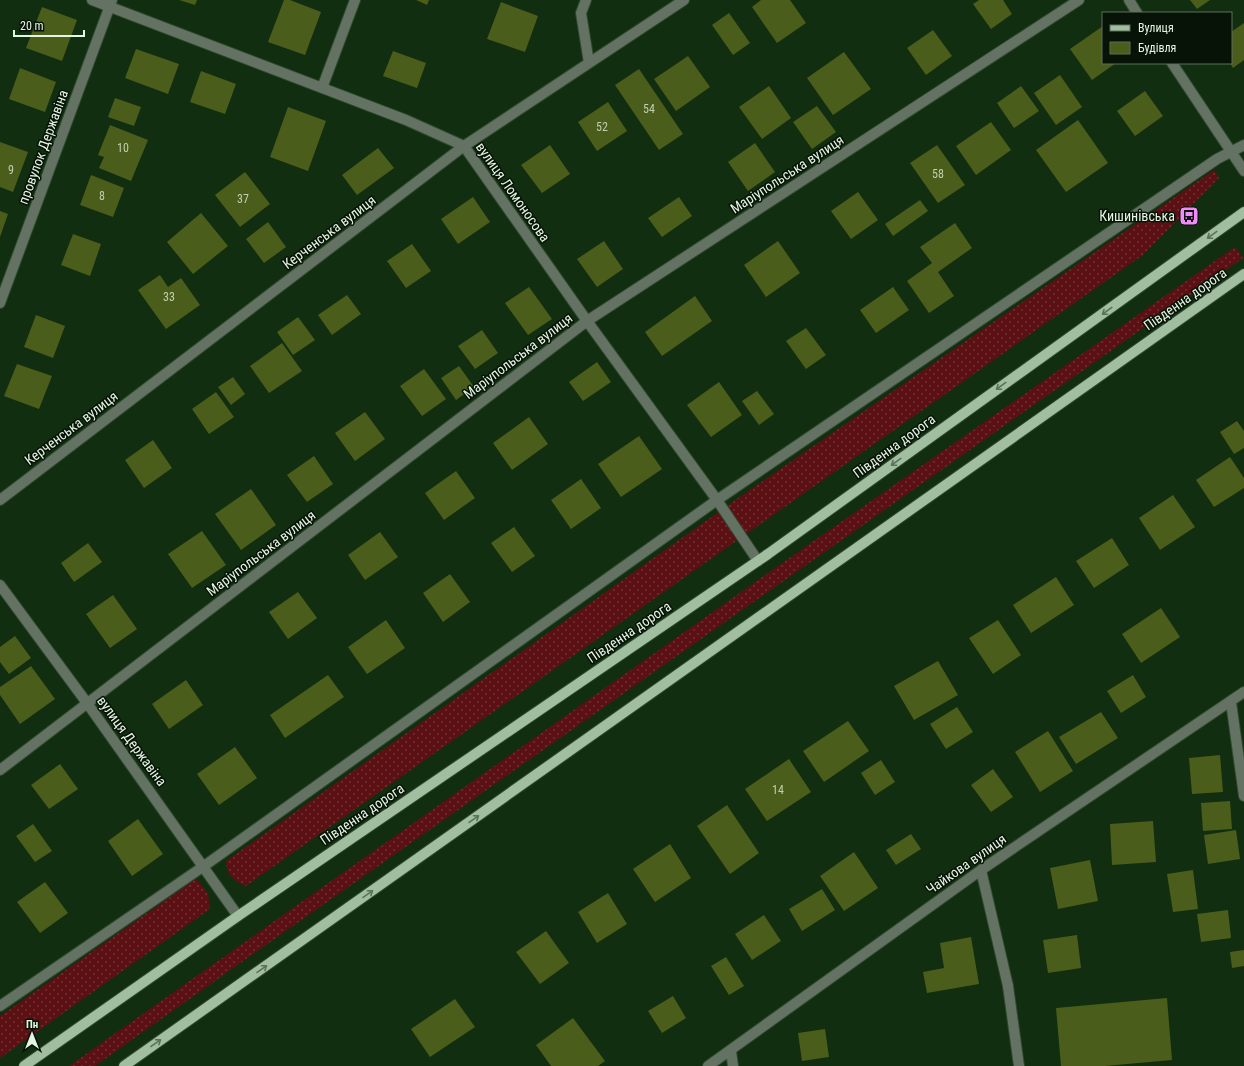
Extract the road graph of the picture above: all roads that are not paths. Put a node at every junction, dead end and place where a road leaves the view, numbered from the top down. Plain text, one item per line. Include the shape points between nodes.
1 (92, 0) edge
2 (355, 0) edge
3 (586, 0) edge
4 (684, 0) edge
5 (1079, 0) edge
6 (1128, 0) edge
7 (111, 3) edge
8 (1136, 12) edge
9 (589, 63) junction
10 (1173, 64) edge
11 (322, 88) junction
12 (1244, 145) edge
13 (464, 146) junction
14 (1232, 151) junction
15 (1244, 170) edge
16 (1244, 212) edge
17 (1244, 274) edge
18 (0, 303) edge
19 (587, 321) junction
20 (0, 500) edge
21 (717, 500) junction
22 (758, 561) junction
23 (0, 585) edge
24 (1244, 692) edge
25 (1231, 702) junction
26 (87, 703) junction
27 (0, 770) edge
28 (1244, 796) edge
29 (204, 866) junction
30 (981, 870) junction
31 (238, 916) junction
32 (0, 1006) edge
33 (731, 1050) junction
34 (24, 1066) edge
35 (124, 1066) edge
36 (708, 1066) edge
37 (733, 1066) edge
38 (1019, 1066) edge

1 - 7 street, вулиця Ломоносова
2 - 11 street
3 - 9 street via 581,13
4 - 9 street, Керченська вулиця
5 - 19 street, Маріупольська вулиця
6 - 8 street
7 - 11 street, вулиця Ломоносова
7 - 18 street, провулок Державіна
9 - 13 street, Керченська вулиця
10 - 14 street
11 - 13 street, вулиця Ломоносова via 406,120
12 - 14 street
13 - 19 street, вулиця Ломоносова
13 - 20 street, Керченська вулиця
14 - 15 street
14 - 21 street
16 -> 22 main road, Південна дорога
35 -> 17 main road, Південна дорога
19 - 21 street, вулиця Ломоносова
19 - 26 street, Маріупольська вулиця
21 - 22 street, вулиця Ломоносова
21 - 29 street
22 - 31 main road, Південна дорога
23 - 26 street, вулиця Державіна
24 - 25 street, Чайкова вулиця
25 - 28 street
25 - 30 street, Чайкова вулиця
26 - 27 street, Маріупольська вулиця
26 - 29 street, вулиця Державіна
29 - 31 street, вулиця Державіна
29 - 32 street
30 - 33 street, Чайкова вулиця
30 - 38 street via 1008,986
31 - 34 main road, Південна дорога
33 - 36 street, Чайкова вулиця
33 - 37 street

